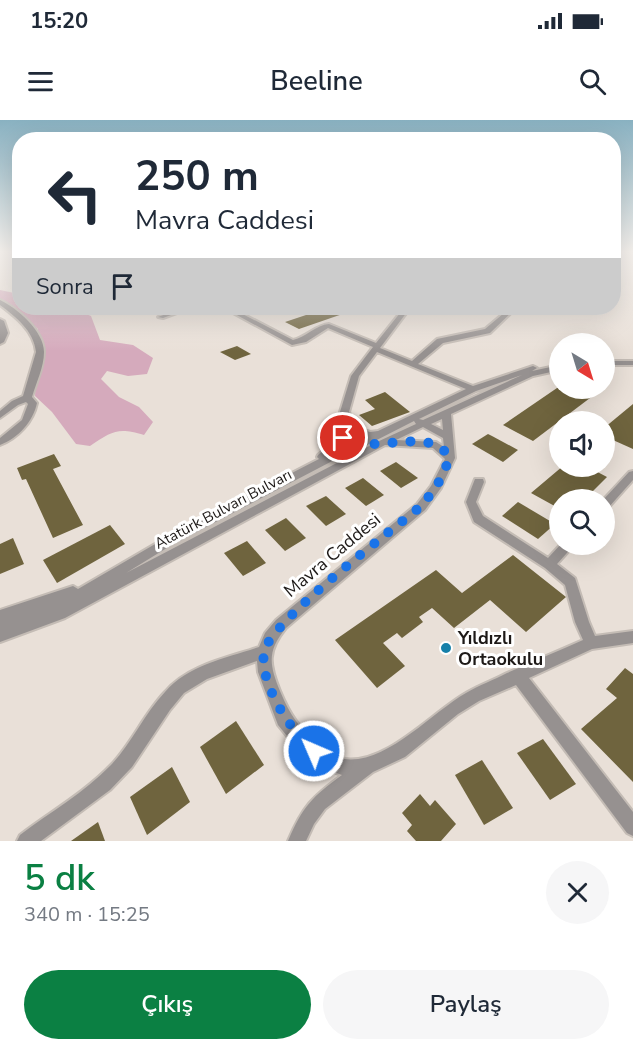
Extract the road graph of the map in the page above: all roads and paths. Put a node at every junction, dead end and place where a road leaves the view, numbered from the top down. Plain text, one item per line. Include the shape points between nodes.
1 (18, 315) edge
2 (167, 315) edge
3 (240, 315) edge
4 (402, 315) edge
5 (505, 315) edge
6 (161, 317) dead end
7 (0, 321) edge
8 (0, 342) edge
9 (376, 348) junction
10 (633, 361) edge
11 (615, 362) edge
12 (413, 364) junction
13 (549, 366) edge
14 (549, 368) edge
15 (473, 389) junction
16 (27, 398) junction
17 (345, 413) junction
18 (446, 413) junction
19 (0, 415) edge
20 (413, 418) junction
21 (423, 424) junction
22 (447, 436) junction
23 (344, 437) junction
24 (380, 439) junction
25 (0, 441) edge
26 (360, 444) junction
27 (436, 445) junction
28 (450, 458) junction
29 (311, 468) junction
30 (631, 478) edge
31 (479, 482) dead end
32 (615, 494) edge
33 (558, 555) edge
34 (549, 565) junction
35 (90, 588) junction
36 (0, 616) edge
37 (0, 625) edge
38 (0, 636) edge
39 (633, 637) edge
40 (591, 643) junction
41 (264, 652) junction
42 (518, 676) junction
43 (369, 765) junction
44 (633, 827) edge
45 (26, 841) edge
46 (297, 841) edge

1 - 16 street via 31,330 40,351
2 - 6 street
3 - 9 street via 292,343 329,326
4 - 9 street
5 - 12 street via 487,331 440,341
7 - 8 street via 4,333
9 - 12 street
9 - 17 street via 356,376
10 - 11 street
12 - 15 street
13 - 15 street, Atatürk Bulvarı Bulvarı via 525,369
14 - 18 street, Atatürk Bulvarı Bulvarı
15 - 20 street, Atatürk Bulvarı Bulvarı
16 - 19 street
16 - 25 street via 33,403 23,426
17 - 23 street via 341,425
17 - 24 street via 351,429
18 - 21 street, Atatürk Bulvarı Bulvarı
18 - 22 street
20 - 21 street
20 - 24 street, Atatürk Bulvarı Bulvarı
21 - 22 street
21 - 24 street, Atatürk Bulvarı Bulvarı
21 - 27 street
22 - 28 street
23 - 26 street
23 - 29 street
24 - 26 street
24 - 27 street
24 - 38 street, Atatürk Bulvarı Bulvarı via 60,614
26 - 29 street, Atatürk Bulvarı Bulvarı
27 - 28 street
28 - 41 street, Mavra Caddesi via 436,488 420,507 281,624
29 - 35 street, Atatürk Bulvarı Bulvarı via 166,543
30 - 32 street
31 - 34 street via 471,502 478,519
33 - 34 street
34 - 40 street via 571,582
35 - 36 street via 85,586
35 - 37 street, Atatürk Bulvarı Bulvarı via 51,608
39 - 40 street
40 - 42 street
41 - 43 street via 265,672 284,719 302,741 326,761 344,767
41 - 45 street via 192,680 172,695 125,761
42 - 43 street via 474,696 399,751
42 - 44 street
43 - 46 street via 319,803

